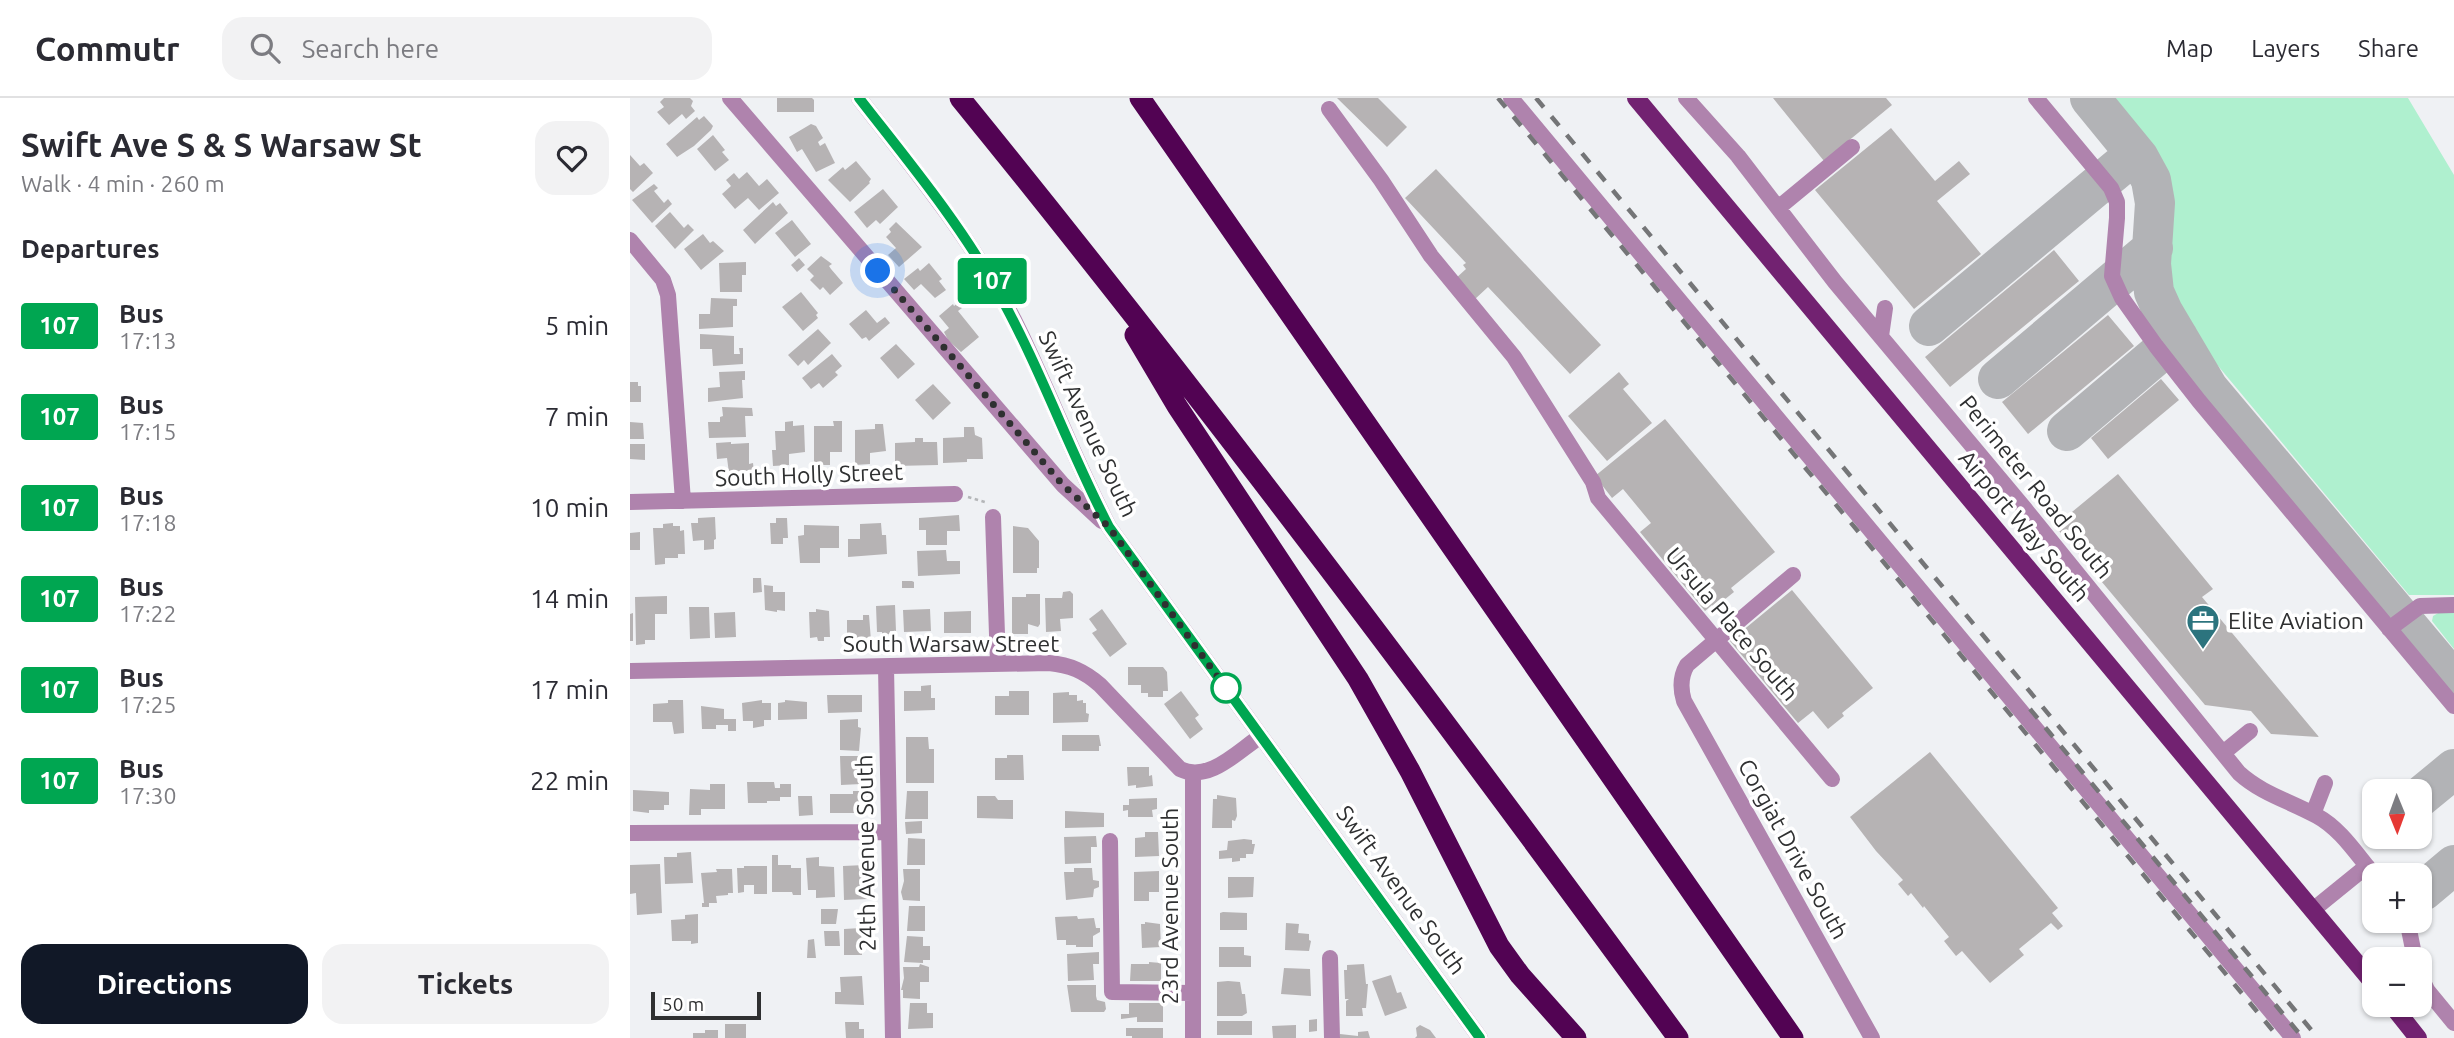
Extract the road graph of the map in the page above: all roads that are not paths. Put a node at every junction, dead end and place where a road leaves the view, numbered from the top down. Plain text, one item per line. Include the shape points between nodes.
1 (730, 98) edge
2 (859, 98) edge
3 (960, 98) edge
4 (1140, 98) edge
5 (1511, 98) edge
6 (1636, 98) edge
7 (1686, 98) edge
8 (2036, 98) edge
9 (1329, 109) dead end
10 (1852, 146) dead end
11 (1778, 208) junction
12 (630, 240) edge
13 (1083, 249) junction
14 (1885, 307) dead end
15 (1881, 336) junction
16 (955, 494) road end
17 (683, 501) junction
18 (630, 502) edge
19 (990, 509) road end
20 (1109, 527) junction
21 (1793, 575) dead end
22 (2454, 605) edge
23 (2389, 629) junction
24 (1716, 640) junction
25 (998, 664) junction
26 (886, 667) junction
27 (630, 671) edge
28 (2454, 706) edge
29 (2250, 731) dead end
30 (1261, 736) junction
31 (2223, 753) junction
32 (1193, 773) junction
33 (1832, 779) dead end
34 (2325, 783) dead end
35 (2313, 814) junction
36 (888, 832) junction
37 (630, 833) edge
38 (1110, 841) dead end
39 (2364, 863) edge
40 (2362, 877) edge
41 (2314, 909) junction
42 (1330, 958) dead end
43 (2362, 969) edge
44 (1193, 993) junction
45 (2432, 996) edge
46 (2401, 1017) edge
47 (2454, 1023) edge
48 (893, 1038) edge
49 (1193, 1038) edge
50 (1332, 1038) edge
51 (1480, 1038) edge
52 (1576, 1038) edge
53 (1678, 1038) edge
54 (1793, 1038) edge
55 (1872, 1038) edge
56 (2293, 1038) edge
57 (2418, 1038) edge

1 - 20 street via 1063,485
2 - 20 street, Swift Avenue South via 953,219 986,270
3 - 13 highway
4 - 54 highway
5 - 56 street
6 - 41 main road, Airport Way South
7 - 11 street, Perimeter Road South
8 - 23 street via 2112,188 2117,218 2112,276 2122,298 2199,401
9 - 24 street, Ursula Place South via 1432,256 1514,357 1593,482 1598,498
10 - 11 street
11 - 15 street, Perimeter Road South
12 - 17 street via 658,273 668,295
13 - 52 highway via 1177,406 1358,679 1499,946
13 - 53 highway via 1417,682
14 - 15 street
15 - 31 street, Perimeter Road South
16 - 17 street, South Holly Street
17 - 18 street, South Holly Street
19 - 25 street
20 - 30 street, Swift Avenue South
21 - 24 street
22 - 23 street via 2420,606
23 - 28 street
24 - 33 street, Ursula Place South
24 - 55 street, Corgiat Drive South via 1687,665 1681,681 1684,701
25 - 26 street, South Warsaw Street
25 - 32 street, South Warsaw Street via 1065,665 1089,675 1180,769
26 - 27 street, South Warsaw Street
26 - 36 street, 24th Avenue South
29 - 31 street
30 - 32 street via 1212,770
30 - 51 street, Swift Avenue South
31 - 35 street, Perimeter Road South via 2261,790
32 - 44 street, 23rd Avenue South
34 - 35 street
35 - 39 street, Perimeter Road South via 2338,831
36 - 37 street
36 - 48 street, 24th Avenue South
38 - 44 street via 1112,992
40 - 41 street
41 - 43 main road, Airport Way South
42 - 50 street
44 - 49 street, 23rd Avenue South
45 - 47 street
46 - 57 main road

